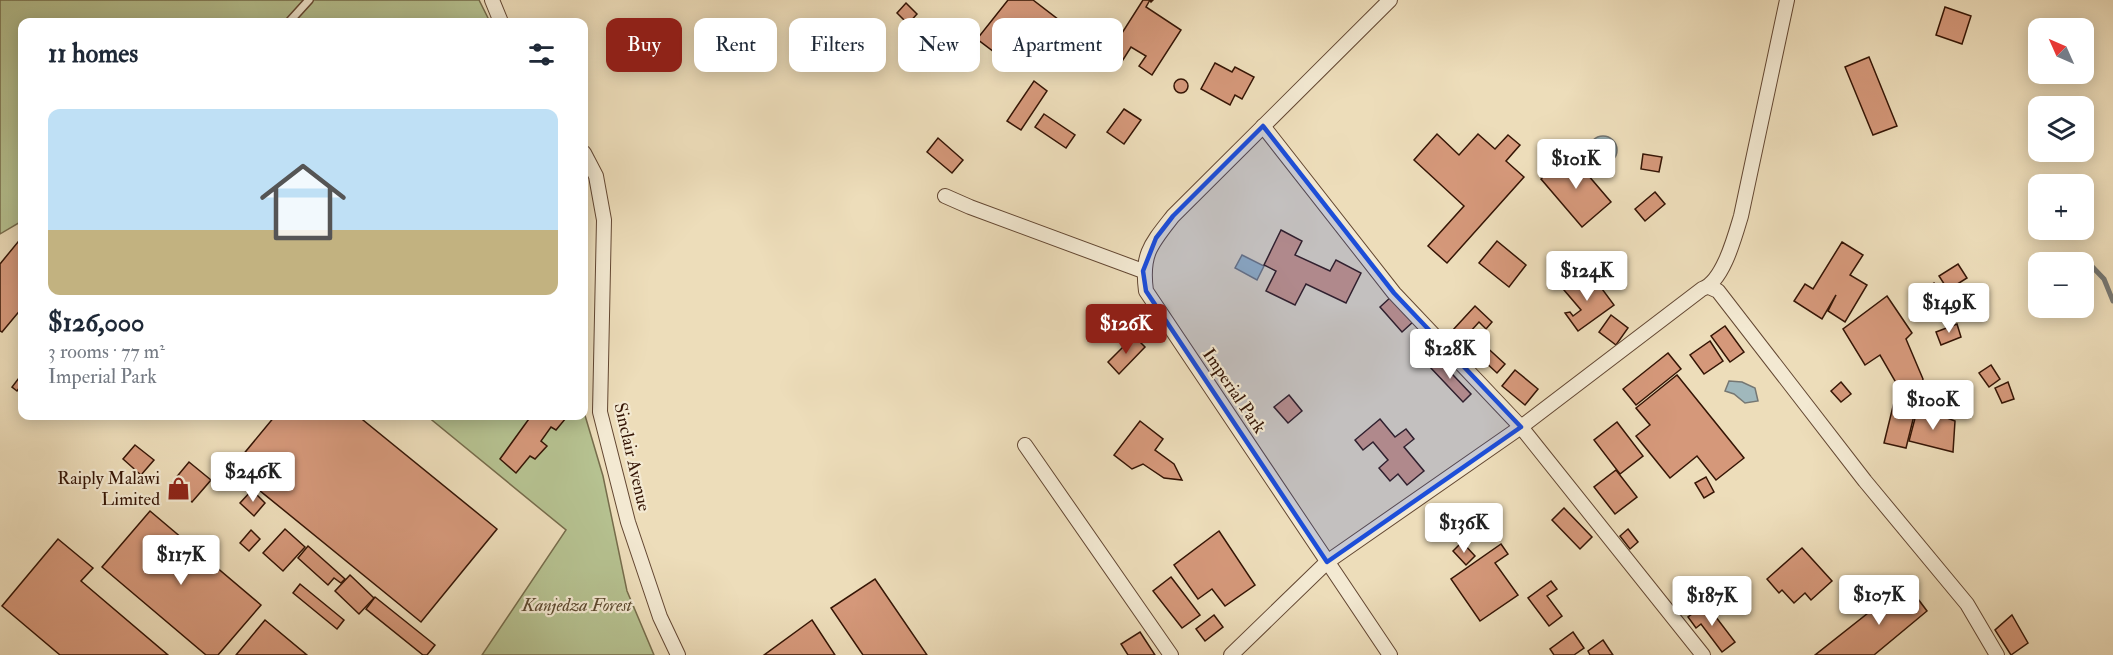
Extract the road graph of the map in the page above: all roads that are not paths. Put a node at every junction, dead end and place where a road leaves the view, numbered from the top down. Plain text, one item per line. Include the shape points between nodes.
1 (309, 0) edge
2 (492, 0) edge
3 (1390, 0) edge
4 (1787, 0) edge
5 (293, 18) edge
6 (499, 18) edge
7 (1263, 126) junction
8 (588, 161) edge
9 (945, 195) dead end
10 (1143, 271) junction
11 (1709, 286) junction
12 (1521, 427) junction
13 (1025, 445) dead end
14 (1327, 562) junction
15 (678, 655) edge
16 (1172, 655) edge
17 (1231, 655) edge
18 (1390, 655) edge
19 (1703, 655) edge
20 (1997, 655) edge

1 - 5 lane
2 - 6 street
3 - 7 street
4 - 11 street via 1741,216 1724,264
7 - 10 street via 1173,216 1152,246
7 - 12 street via 1394,293
8 - 15 street, Sinclair Avenue via 596,176 604,220 600,412 628,522 660,617
9 - 10 street
10 - 14 street, Imperial Park via 1146,291
11 - 12 street
11 - 20 street via 1718,291 1865,481 1967,604
12 - 14 street
12 - 19 street
13 - 16 street
14 - 17 street
14 - 18 street, Imperial Park

